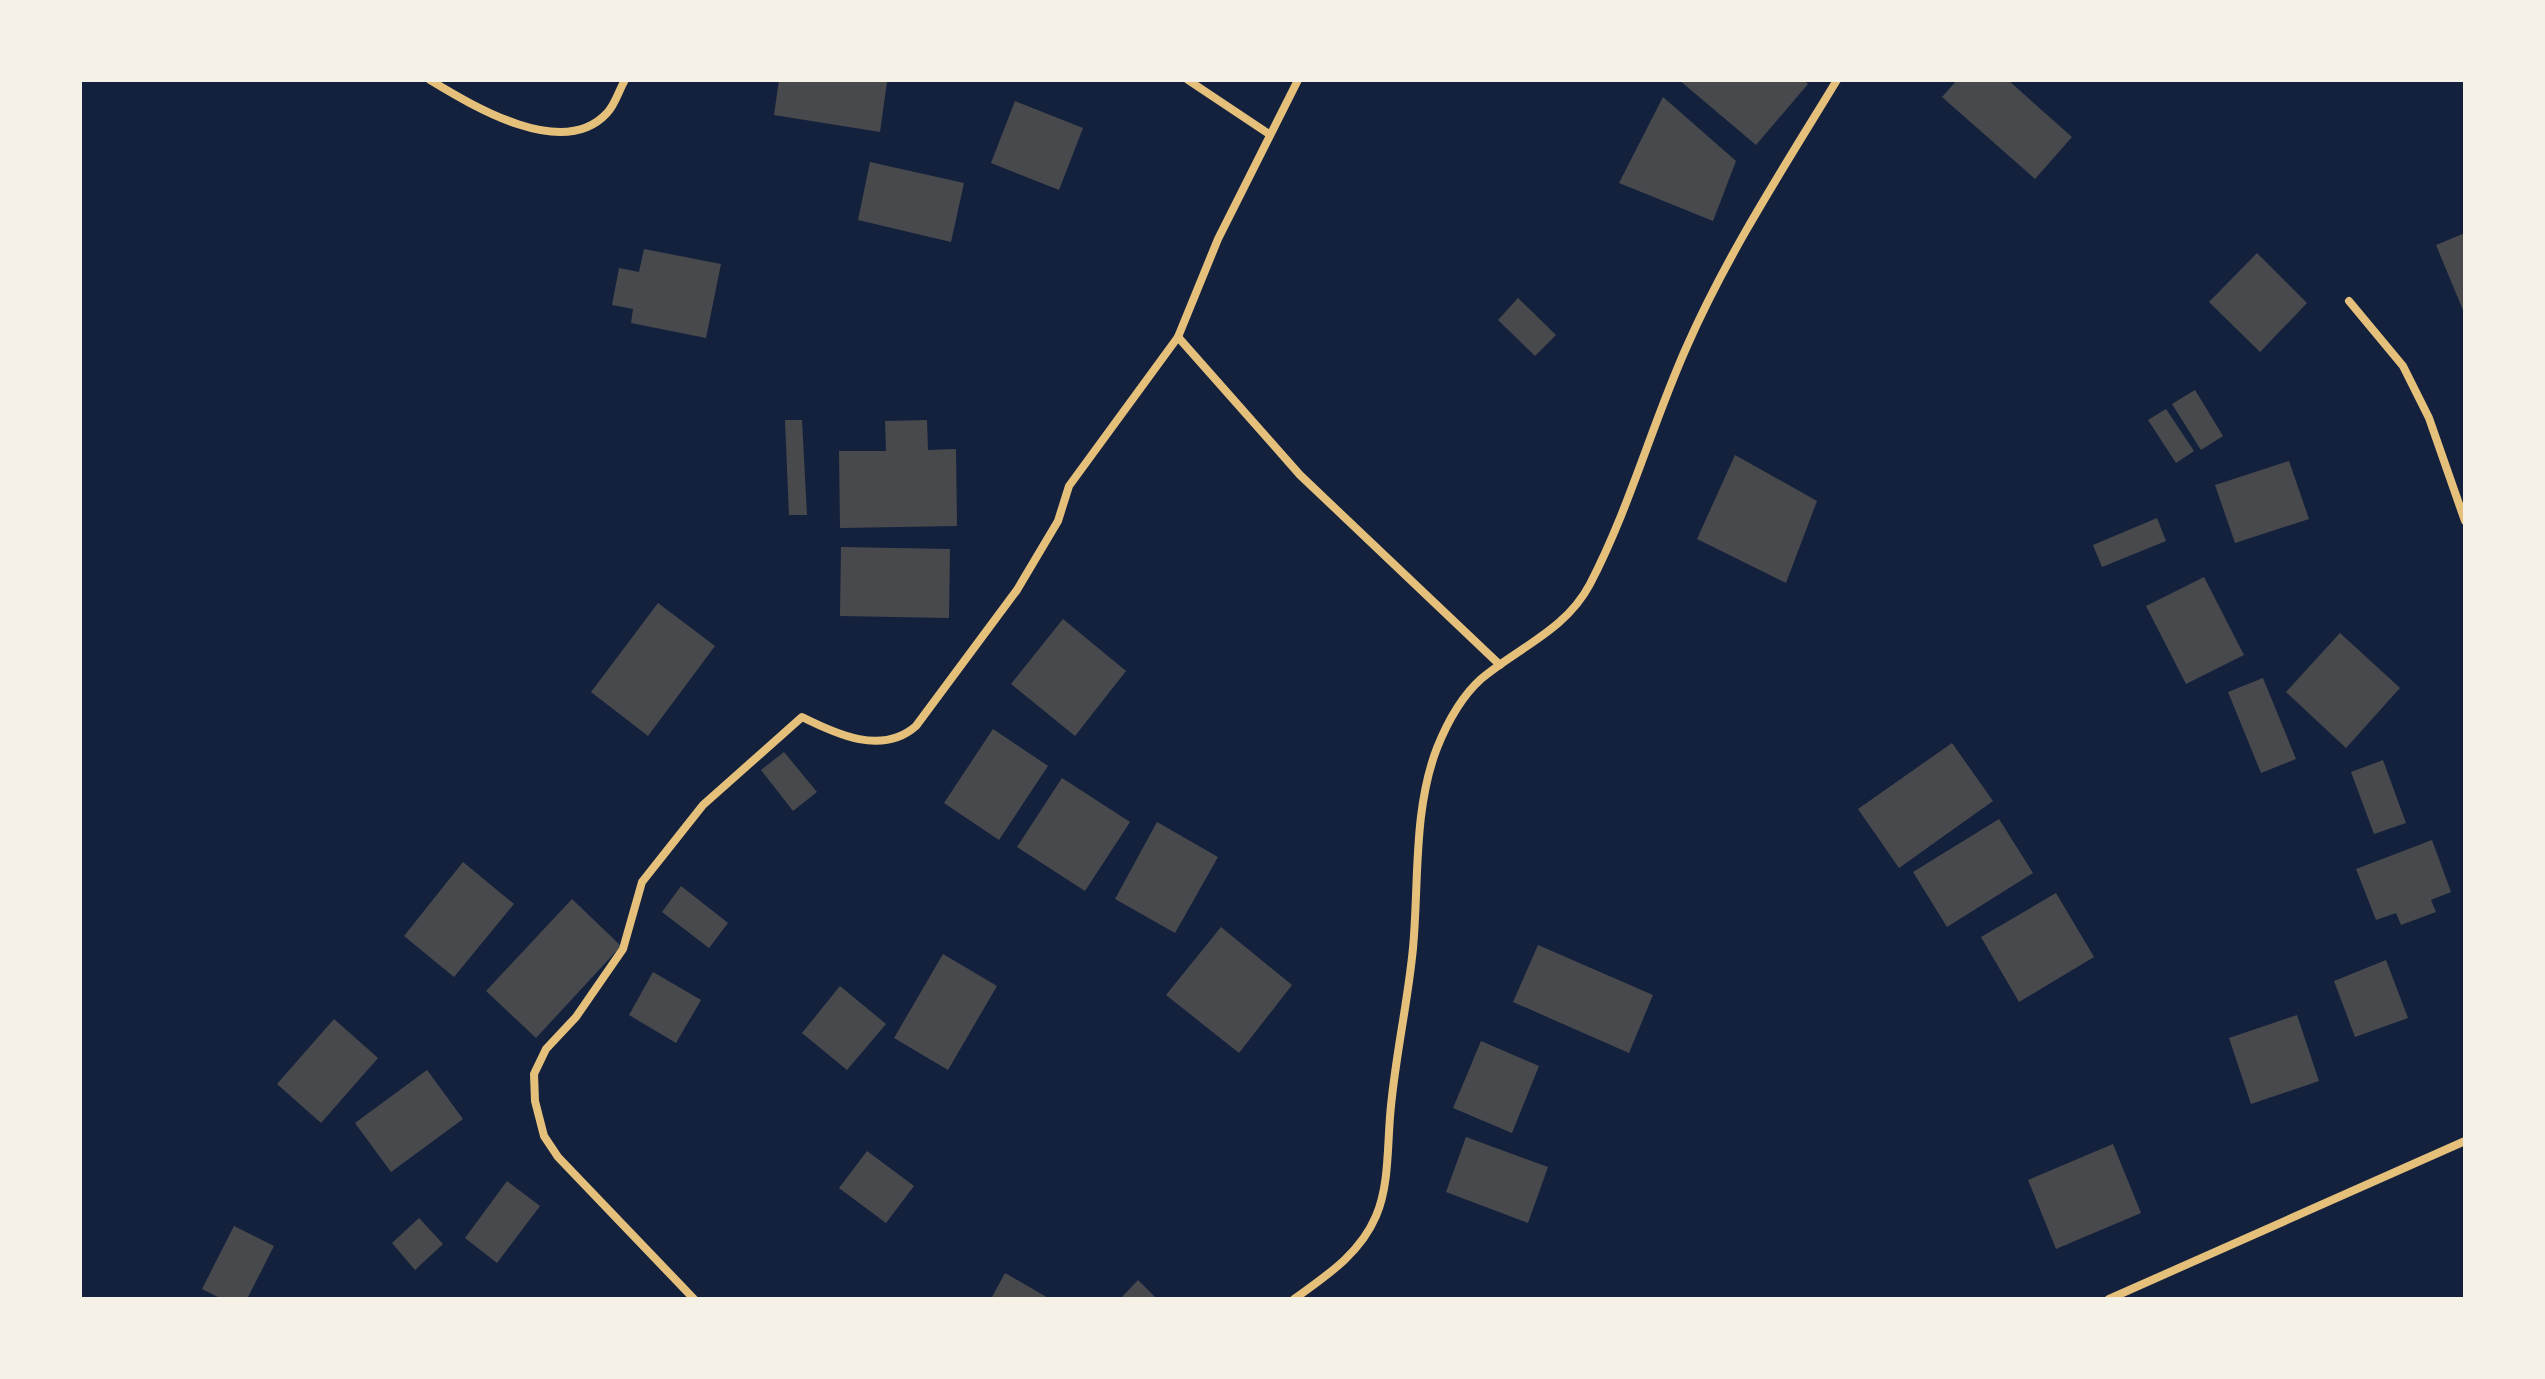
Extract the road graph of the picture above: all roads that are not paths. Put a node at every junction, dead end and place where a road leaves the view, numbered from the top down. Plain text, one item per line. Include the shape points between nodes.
1 (430, 80) edge
2 (625, 80) edge
3 (1188, 80) edge
4 (1298, 80) edge
5 (1837, 80) edge
6 (1269, 134) junction
7 (2349, 301) dead end
8 (1178, 337) junction
9 (2465, 521) edge
10 (1500, 665) junction
11 (2465, 1141) edge
12 (694, 1299) edge
13 (1294, 1299) edge
14 (2109, 1299) edge

1 - 2 street via 480,110 543,131 569,132 592,126 609,112
3 - 6 street
4 - 6 street
5 - 10 street via 1725,266 1685,348 1634,486 1589,586 1547,635
6 - 8 street
7 - 9 street via 2403,366 2429,418
8 - 10 street via 1300,475
8 - 12 street via 1069,486 1058,521 1017,590 916,726 886,740 845,738 802,717 703,805 642,882 623,949 576,1017 546,1049 534,1074 544,1136
10 - 13 street via 1459,703 1426,785 1412,951 1376,1216 1343,1262
11 - 14 street

